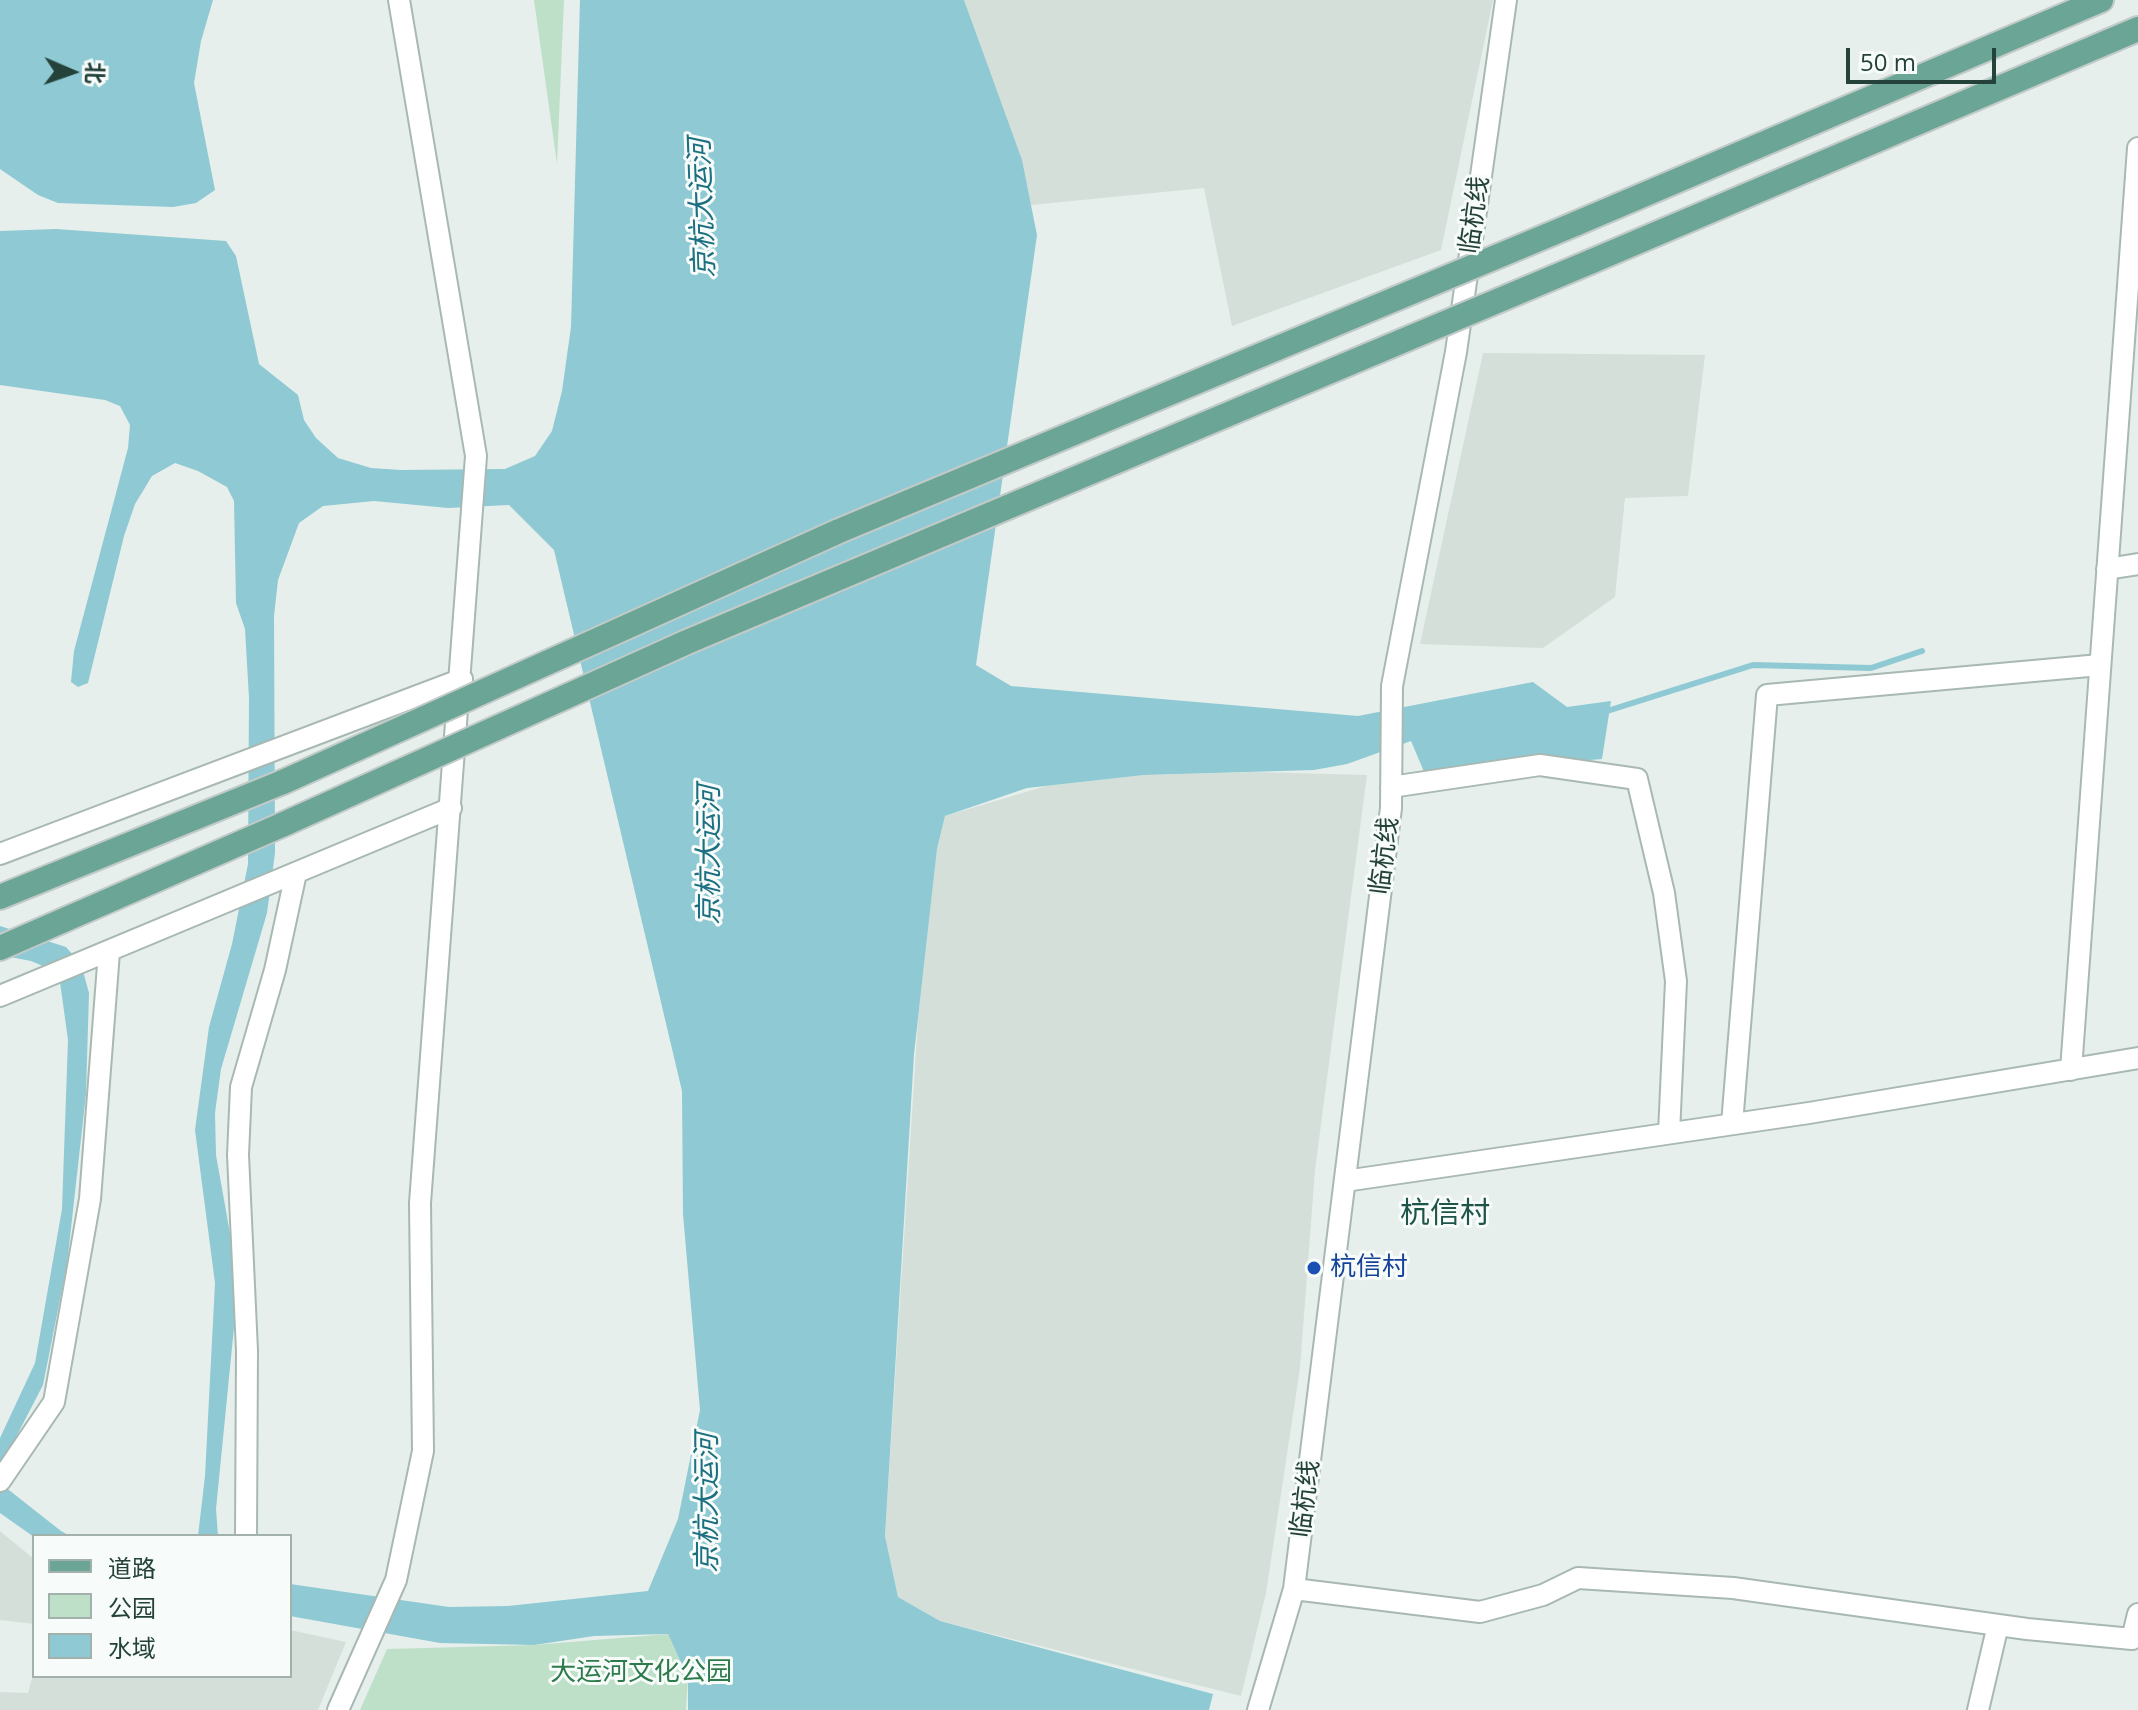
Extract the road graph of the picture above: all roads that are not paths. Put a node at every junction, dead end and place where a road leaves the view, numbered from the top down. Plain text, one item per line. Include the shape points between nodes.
1 (399, 0) edge
2 (1506, 0) edge
3 (2101, 0) edge
4 (2138, 29) edge
5 (2138, 148) edge
6 (2138, 564) edge
7 (2107, 569) junction
8 (2100, 665) junction
9 (462, 679) junction
10 (1391, 787) junction
11 (451, 808) junction
12 (0, 854) edge
13 (296, 873) junction
14 (0, 897) edge
15 (0, 948) edge
16 (109, 952) junction
17 (0, 996) edge
18 (2138, 1058) edge
19 (2071, 1070) junction
20 (1732, 1124) junction
21 (1669, 1133) junction
22 (1345, 1181) junction
23 (0, 1481) edge
24 (246, 1534) edge
25 (1294, 1589) junction
26 (2138, 1614) edge
27 (1998, 1625) junction
28 (338, 1710) edge
29 (1258, 1710) edge
30 (1978, 1710) edge

1 - 9 street via 476,456
2 - 10 street, 临杭线 via 1456,352 1392,686
3 - 14 main road, bridge via 839,531 283,782
4 - 15 main road, bridge via 687,642
5 - 7 street
6 - 7 street
7 - 8 street
8 - 19 street
8 - 20 street via 1767,695
9 - 11 street
9 - 12 street
10 - 21 street via 1540,765 1637,779 1664,893 1676,981
10 - 22 street, 临杭线
11 - 13 street
11 - 28 street via 420,1203 423,1451 396,1580
13 - 16 street
13 - 24 street via 241,1087
16 - 17 street
16 - 23 street via 90,1199 54,1402
18 - 19 street
19 - 20 street
20 - 21 street
21 - 22 street
22 - 25 street, 临杭线
25 - 27 street via 1480,1612 1543,1595 1578,1578 1733,1588
25 - 29 street, 临杭线
26 - 27 street via 2132,1639
27 - 30 street

